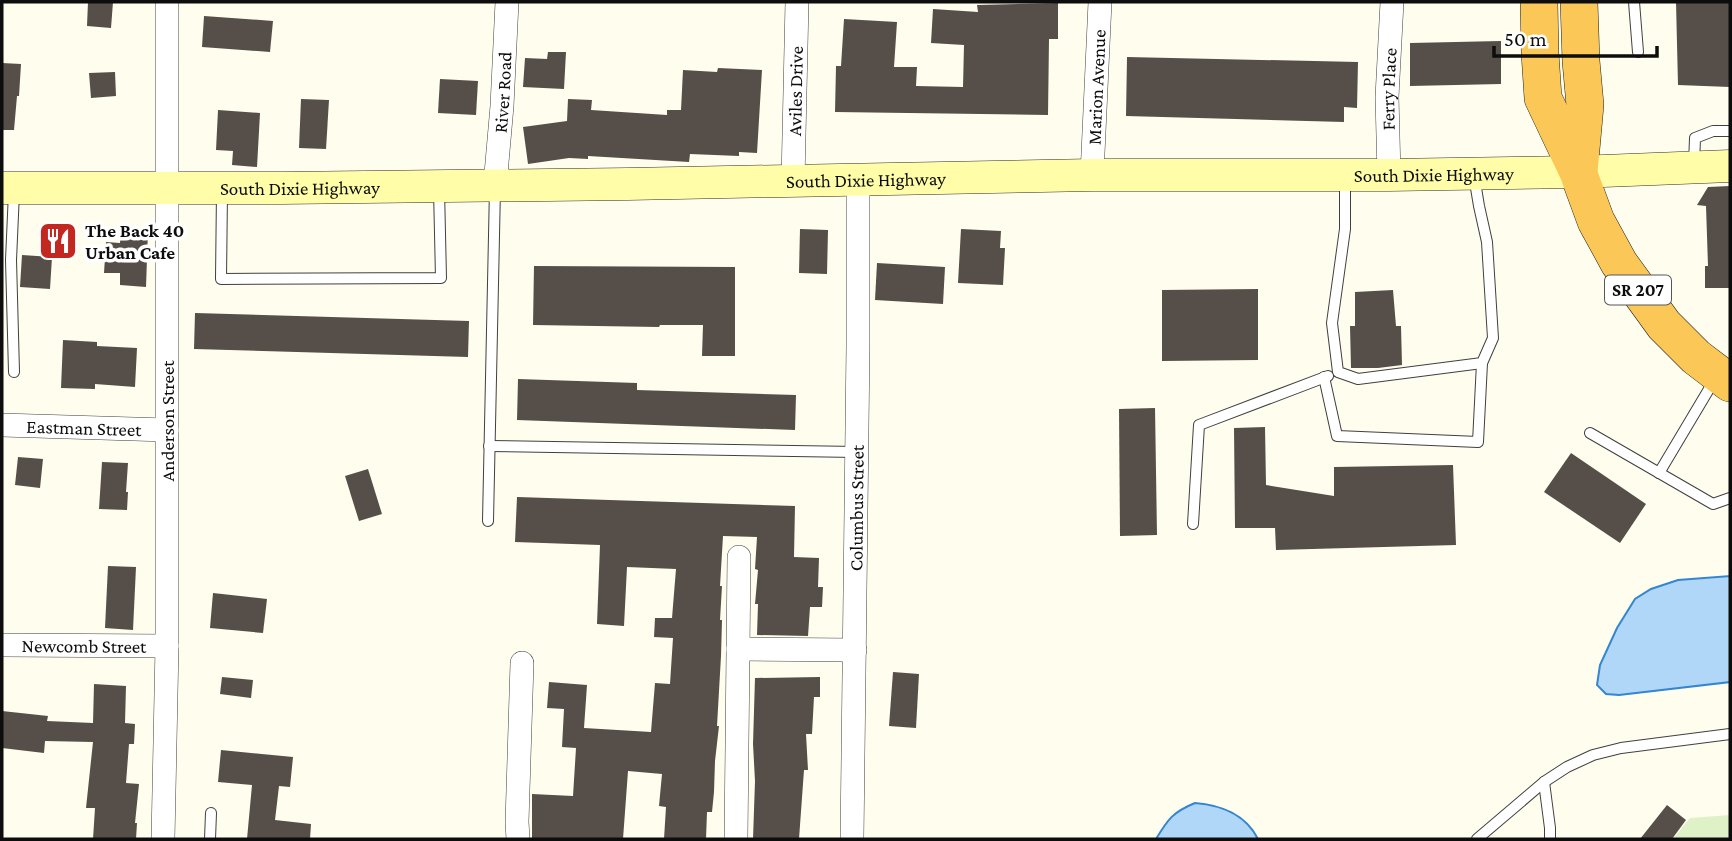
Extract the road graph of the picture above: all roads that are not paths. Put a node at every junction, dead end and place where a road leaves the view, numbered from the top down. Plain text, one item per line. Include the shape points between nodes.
1 (167, 2) edge
2 (507, 2) edge
3 (797, 2) edge
4 (1100, 2) edge
5 (1392, 2) edge
6 (1539, 2) edge
7 (1579, 2) edge
8 (1634, 2) edge
9 (1638, 52) dead end
10 (1730, 131) edge
11 (1730, 166) edge
12 (1694, 167) junction
13 (1578, 172) junction
14 (1474, 174) junction
15 (1092, 175) junction
16 (1345, 175) junction
17 (1389, 175) junction
18 (858, 179) junction
19 (793, 180) junction
20 (495, 184) junction
21 (439, 186) junction
22 (8, 187) edge
23 (167, 187) junction
24 (222, 188) junction
25 (1482, 363) junction
26 (14, 372) dead end
27 (1338, 372) junction
28 (1324, 377) junction
29 (1724, 379) edge
30 (2, 425) edge
31 (167, 430) junction
32 (1590, 433) dead end
33 (489, 446) junction
34 (857, 452) junction
35 (1660, 473) junction
36 (1730, 498) edge
37 (488, 521) dead end
38 (1193, 524) dead end
39 (739, 557) dead end
40 (2, 645) edge
41 (167, 646) junction
42 (738, 649) junction
43 (855, 650) junction
44 (522, 663) dead end
45 (1730, 734) edge
46 (1544, 782) junction
47 (211, 813) dead end
48 (163, 839) edge
49 (210, 839) edge
50 (518, 839) edge
51 (736, 839) edge
52 (852, 839) edge
53 (1476, 839) edge
54 (1550, 839) edge

1 - 23 street, Anderson Street
2 - 20 street, River Road
3 - 19 street, Aviles Drive
4 - 15 street, Marion Avenue
5 - 17 street, Ferry Place
6 - 13 highway, SR 207 via 1543,98
7 - 13 highway, SR 207 via 1586,104
8 - 9 lane
10 - 12 lane via 1695,138
11 - 12 main road, South Dixie Highway
12 - 13 main road, South Dixie Highway
13 - 14 main road, South Dixie Highway
13 - 29 highway, SR 207 via 1596,221 1627,274 1664,325
14 - 17 main road, South Dixie Highway
14 - 25 lane via 1487,242 1493,338
15 - 16 main road, South Dixie Highway
15 - 18 main road, South Dixie Highway
16 - 17 main road, South Dixie Highway
16 - 27 lane via 1345,229 1332,323
18 - 19 main road, South Dixie Highway
18 - 34 street, Columbus Street
19 - 20 main road, South Dixie Highway
20 - 21 main road, South Dixie Highway
20 - 33 lane
21 - 24 main road, South Dixie Highway
21 - 24 lane via 441,278 221,279
22 - 23 main road, South Dixie Highway
22 - 26 lane
23 - 24 main road, South Dixie Highway
23 - 31 street, Anderson Street
25 - 27 lane via 1358,379
25 - 28 lane via 1478,442 1337,436
27 - 28 lane
28 - 38 lane via 1199,425
29 - 35 lane
30 - 31 street, Eastman Street
31 - 41 street, Anderson Street
32 - 35 lane
33 - 34 lane
33 - 37 lane
34 - 43 street, Columbus Street
35 - 36 lane via 1713,504
39 - 42 street
40 - 41 street, Newcomb Street
41 - 48 street, Anderson Street
42 - 43 street
42 - 51 street
43 - 52 street, Columbus Street
44 - 50 street
45 - 46 lane via 1620,747 1567,766
46 - 53 lane
46 - 54 lane
47 - 49 lane

